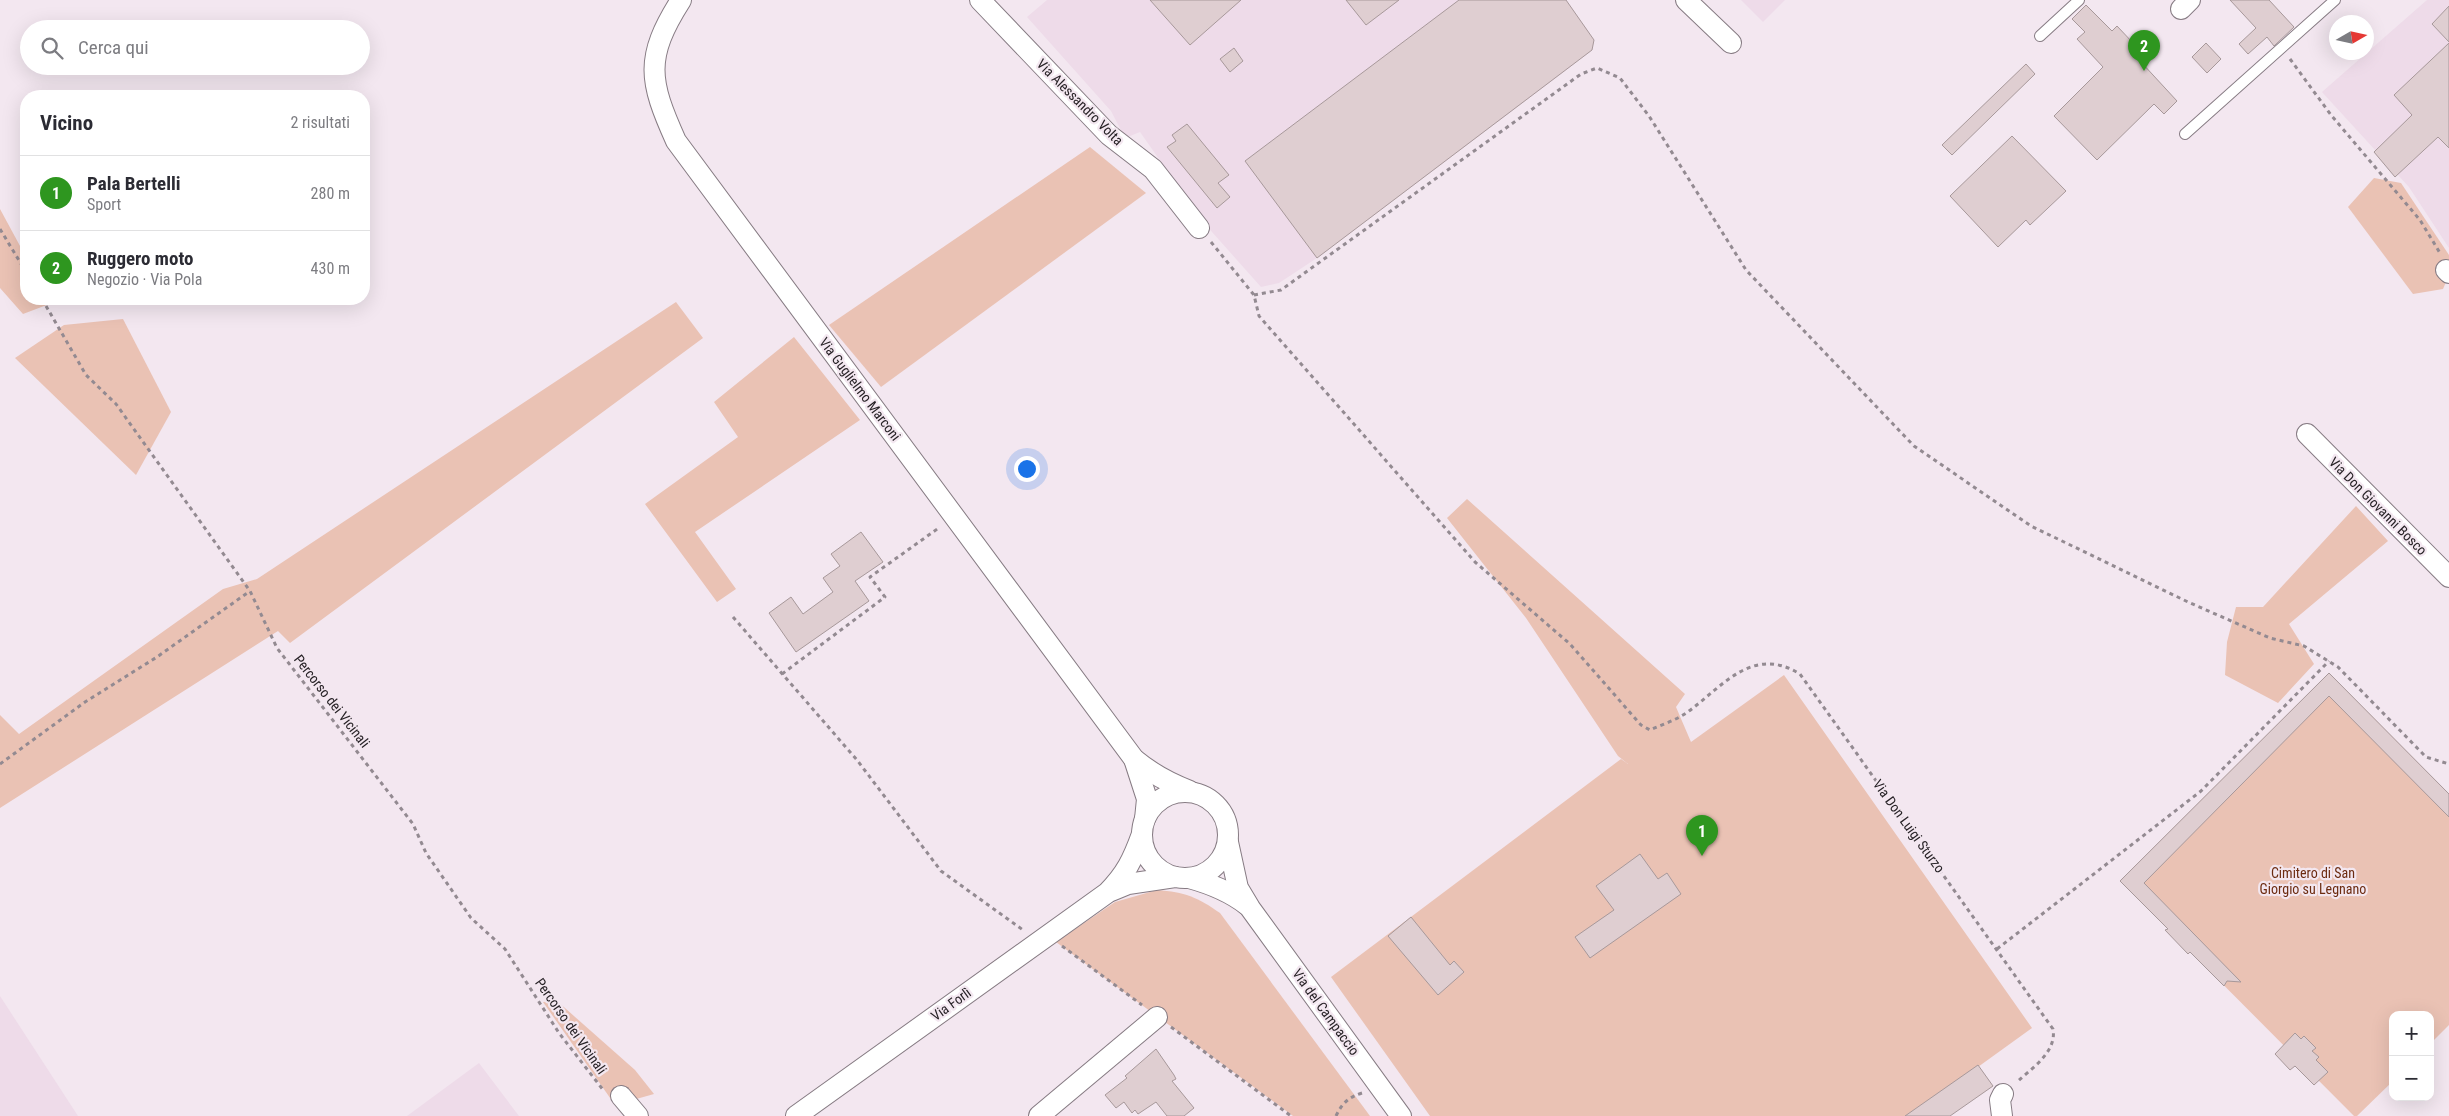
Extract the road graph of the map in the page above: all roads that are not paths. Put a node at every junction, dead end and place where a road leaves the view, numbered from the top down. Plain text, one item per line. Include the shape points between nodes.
1 (681, 0) edge
2 (980, 0) edge
3 (1686, 0) edge
4 (2079, 0) edge
5 (2335, 0) edge
6 (2040, 36) dead end
7 (1731, 43) dead end
8 (2185, 134) dead end
9 (1199, 228) road end
10 (2307, 434) dead end
11 (2449, 577) edge
12 (1134, 758) junction
13 (1190, 791) junction
14 (1143, 827) junction
15 (1228, 842) junction
16 (1182, 877) junction
17 (1107, 893) junction
18 (1250, 908) junction
19 (1157, 1017) dead end
20 (2003, 1094) road end
21 (621, 1096) road end
22 (638, 1116) edge
23 (796, 1116) edge
24 (1039, 1116) edge
25 (1401, 1116) edge
26 (2002, 1116) edge

1 - 12 street, Via Guglielmo Marconi via 656,49 654,75 658,101 676,141
2 - 9 street, Via Alessandro Volta via 1109,135 1153,169
3 - 7 street
4 - 6 lane
5 - 8 lane
10 - 11 street, Via Don Giovanni Bosco
12 - 13 street, Via Guglielmo Marconi via 1166,782
12 - 14 street, Via Guglielmo Marconi via 1147,799
13 - 14 street via 1163,797 1152,807
13 - 15 street via 1204,795 1224,814
14 - 16 street via 1144,848 1151,861 1162,871
14 - 17 street, Via Forlì via 1134,858 1123,877
15 - 16 street via 1224,855 1215,866 1203,874
15 - 18 street, Via del Campaccio via 1238,888
16 - 17 street, Via Forlì via 1128,884
16 - 18 street, Via del Campaccio via 1234,894
17 - 23 street, Via Forlì
18 - 25 street, Via del Campaccio
19 - 24 street
20 - 26 street
21 - 22 street

